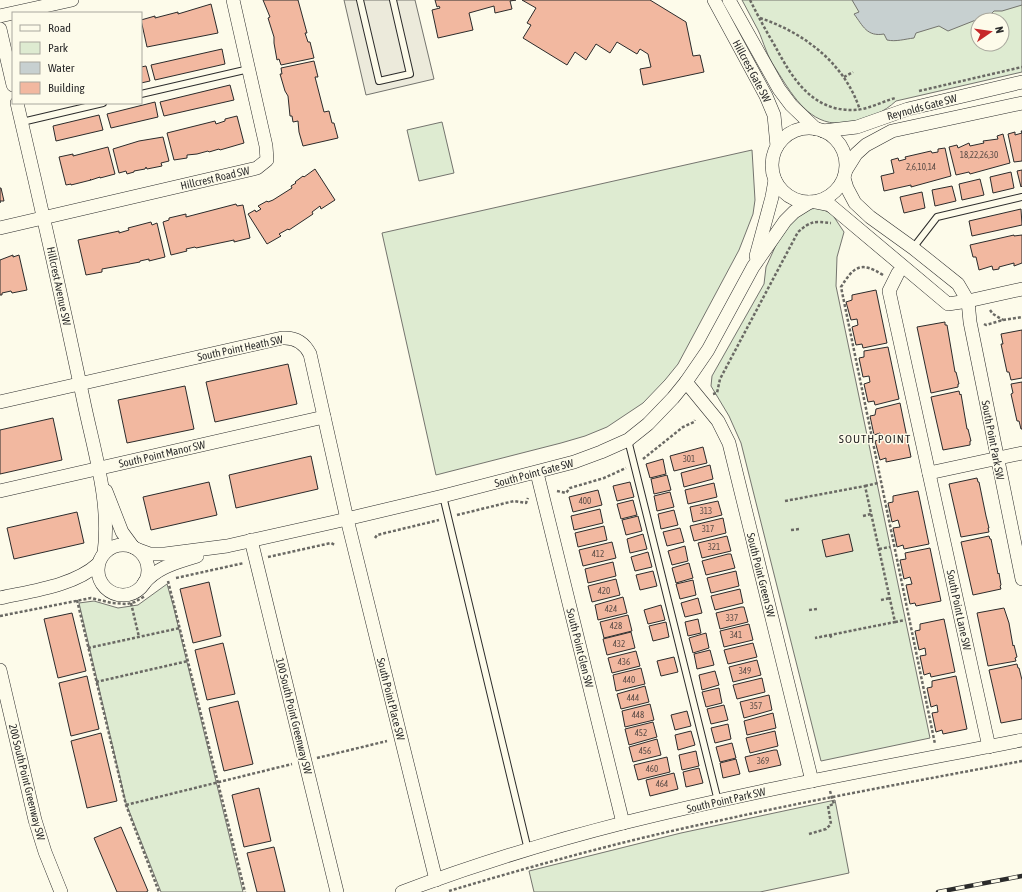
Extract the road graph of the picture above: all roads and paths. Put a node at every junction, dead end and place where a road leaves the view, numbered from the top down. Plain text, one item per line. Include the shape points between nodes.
1 (72, 0) edge
2 (234, 0) edge
3 (360, 0) edge
4 (393, 0) edge
5 (714, 0) edge
6 (729, 0) edge
7 (750, 0) edge
8 (18, 12) edge
9 (12, 13) edge
10 (0, 16) edge
11 (760, 18) junction
12 (0, 29) edge
13 (1022, 67) edge
14 (249, 69) junction
15 (853, 72) dead end
16 (844, 77) junction
17 (12, 81) edge
18 (1022, 82) edge
19 (918, 91) dead end
20 (142, 94) edge
21 (897, 97) dead end
22 (1022, 103) edge
23 (17, 104) edge
24 (99, 104) edge
25 (860, 110) junction
26 (22, 122) junction
27 (820, 130) junction
28 (777, 146) junction
29 (845, 174) junction
30 (775, 180) junction
31 (1022, 197) edge
32 (812, 202) junction
33 (44, 218) junction
34 (833, 223) dead end
35 (0, 228) edge
36 (913, 248) junction
37 (753, 267) junction
38 (896, 277) joint
39 (1022, 289) edge
40 (968, 301) junction
41 (990, 310) dead end
42 (1022, 318) edge
43 (1003, 320) junction
44 (982, 322) dead end
45 (686, 382) junction
46 (80, 384) junction
47 (717, 393) dead end
48 (0, 402) edge
49 (324, 417) junction
50 (628, 440) junction
51 (1022, 453) edge
52 (997, 458) junction
53 (98, 469) junction
54 (929, 472) junction
55 (537, 473) junction
56 (878, 483) dead end
57 (865, 486) junction
58 (0, 490) edge
59 (443, 496) junction
60 (785, 502) dead end
61 (871, 514) junction
62 (863, 516) dead end
63 (347, 519) junction
64 (800, 529) dead end
65 (791, 530) dead end
66 (251, 540) junction
67 (227, 546) junction
68 (890, 547) dead end
69 (136, 549) junction
70 (879, 549) junction
71 (101, 558) junction
72 (1022, 579) edge
73 (164, 582) dead end
74 (51, 586) junction
75 (104, 586) junction
76 (146, 589) junction
77 (0, 598) edge
78 (890, 598) junction
79 (77, 600) junction
80 (881, 600) dead end
81 (131, 603) junction
82 (817, 609) dead end
83 (809, 610) dead end
84 (0, 616) edge
85 (905, 620) dead end
86 (895, 622) junction
87 (180, 628) junction
88 (830, 635) junction
89 (139, 637) junction
90 (815, 638) dead end
91 (832, 639) dead end
92 (88, 648) junction
93 (188, 661) junction
94 (0, 670) edge
95 (96, 682) junction
96 (387, 740) dead end
97 (1022, 740) edge
98 (935, 744) dead end
99 (988, 747) junction
100 (316, 758) dead end
101 (1022, 761) edge
102 (296, 763) dead end
103 (812, 781) junction
104 (218, 782) junction
105 (830, 791) dead end
106 (832, 797) junction
107 (718, 801) junction
108 (126, 805) junction
109 (623, 823) junction
110 (809, 834) dead end
111 (528, 850) junction
112 (436, 880) junction
113 (61, 892) edge
114 (159, 892) edge
115 (245, 892) edge
116 (337, 892) edge
117 (402, 892) edge
118 (445, 892) edge

1 - 8 street
2 - 14 street, Hillcrest Road SW
3 - 4 lane via 379,81 410,74
5 - 28 street, Hillcrest Gate SW via 766,96 774,115
6 - 27 street, Hillcrest Gate SW via 779,89 792,106
7 - 11 path
9 - 10 street
11 - 16 path via 775,23 816,47
11 - 25 path via 799,86 827,106 841,110
12 - 17 street
13 - 19 path
14 - 20 lane
14 - 33 street, Hillcrest Road SW via 266,146 267,160 257,168
15 - 16 path
16 - 25 path
18 - 27 street, Reynolds Gate SW via 908,109 857,127
21 - 25 path
22 - 29 street, Reynolds Gate SW via 892,131 866,145 856,154
23 - 26 street, Hillcrest Avenue SW
24 - 26 lane
26 - 33 street, Hillcrest Avenue SW
27 - 28 street via 805,128 794,131 784,137
27 - 29 street via 833,137 841,147 845,158
28 - 30 street via 772,166
29 - 32 street via 833,194
29 - 36 street, South Point Park SW via 847,188 855,203 870,218
30 - 32 street via 789,197
30 - 37 street, South Point Gate SW
31 - 36 lane via 937,217
32 - 37 street, South Point Gate SW via 794,212 785,221
32 - 40 street via 830,205 948,304
33 - 35 street, Hillcrest Road SW
33 - 46 street, Hillcrest Avenue SW
34 - 47 path via 813,222 798,232 720,379
36 - 40 street, South Point Park SW via 958,284
37 - 45 street, South Point Gate SW via 708,350
38 - 54 street, South Point Lane SW via 889,291
38 - 98 path via 865,266 847,276 841,287
39 - 40 street
40 - 52 street, South Point Park SW
41 - 43 path
42 - 43 path
43 - 44 path via 986,325
45 - 50 street, South Point Gate SW via 648,424
45 - 103 street, South Point Green SW via 718,421 729,443
46 - 48 street, South Point Heath SW
46 - 49 street, South Point Heath SW via 290,338 304,344 310,354
46 - 53 street, Hillcrest Avenue SW
49 - 53 street, South Point Manor SW
49 - 63 street, South Point Heath SW
50 - 55 street, South Point Gate SW via 574,462
50 - 107 lane
51 - 52 street
52 - 54 street
52 - 72 street, South Point Park SW
53 - 58 street, South Point Manor SW
53 - 69 street, Hillcrest Avenue SW via 122,532
53 - 71 street, Hillcrest Avenue SW via 104,512
54 - 99 street, South Point Lane SW
55 - 59 street, South Point Gate SW
55 - 109 street, South Point Glen SW
56 - 57 path
57 - 60 path
57 - 61 path
59 - 63 street, South Point Gate SW
59 - 111 lane
61 - 62 path
61 - 70 path
63 - 66 street, South Point Gate SW
63 - 112 street, South Point Place SW
64 - 65 path
66 - 67 street, South Point Gate SW
66 - 116 street, 100 South Point Greenway SW
67 - 69 street, South Point Gate SW via 165,554 150,554
67 - 76 street, South Point Gate SW via 161,568 150,576
68 - 70 path
69 - 71 street via 117,545 111,547
69 - 76 street via 144,556 147,564
70 - 78 path
71 - 74 street via 86,573
71 - 75 street via 98,575
73 - 87 path via 168,580
74 - 75 street via 92,582
74 - 77 street
75 - 76 street via 112,592 124,595
76 - 81 path via 141,599
78 - 80 path
78 - 86 path
79 - 81 path via 92,598 112,603
79 - 84 path
79 - 92 path
81 - 89 path
82 - 83 path
85 - 86 path
86 - 88 path
87 - 89 path
87 - 93 path
88 - 90 path
88 - 91 path
89 - 92 path
92 - 95 path
93 - 95 path
93 - 104 path
94 - 113 street, 200 South Point Greenway SW via 35,820
95 - 108 path
96 - 100 path
97 - 99 street, South Point Park SW
99 - 103 street, South Point Park SW
101 - 106 path
102 - 104 path
103 - 107 street, South Point Park SW
104 - 108 path
104 - 115 path
105 - 106 path
106 - 110 path via 834,804 828,806 831,821 829,827
106 - 118 path via 643,838
107 - 109 street, South Point Park SW
108 - 114 path
109 - 111 street, South Point Park SW
111 - 112 street, South Point Park SW
112 - 117 street

